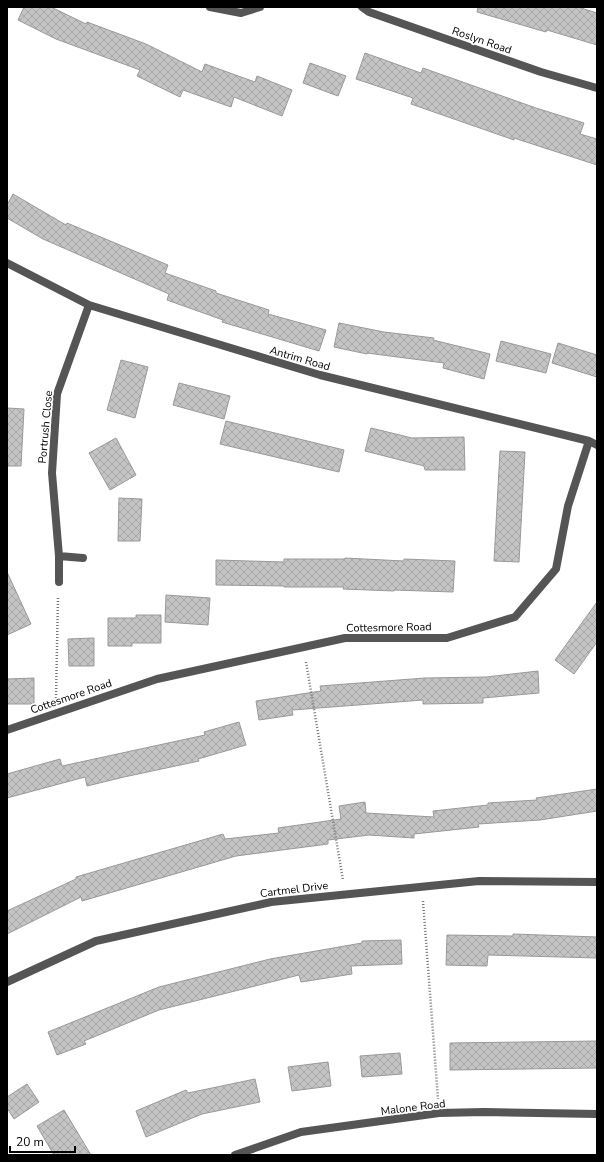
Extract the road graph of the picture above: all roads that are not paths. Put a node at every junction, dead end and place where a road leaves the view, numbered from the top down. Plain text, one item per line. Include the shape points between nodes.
1 (210, 7) edge
2 (260, 7) edge
3 (362, 7) edge
4 (597, 88) edge
5 (7, 263) edge
6 (89, 305) junction
7 (589, 441) junction
8 (597, 445) edge
9 (59, 556) junction
10 (83, 558) dead end
11 (59, 582) road end
12 (7, 730) edge
13 (597, 882) edge
14 (7, 982) edge
15 (597, 1114) edge
16 (235, 1155) edge

1 - 2 street via 241,13
3 - 4 street, Roslyn Road via 369,12 541,72
5 - 6 street, Antrim Road
6 - 7 street, Antrim Road via 320,375
6 - 9 street, Portrush Close via 57,394 52,473
7 - 8 street, Antrim Road
7 - 12 street, Cottesmore Road via 568,506 556,569 515,617 447,638 345,638 157,679
9 - 10 street
9 - 11 street, Portrush Close
13 - 14 street, Cartmel Drive via 479,881 271,902 96,941
15 - 16 street, Malone Road via 439,1113 301,1132

